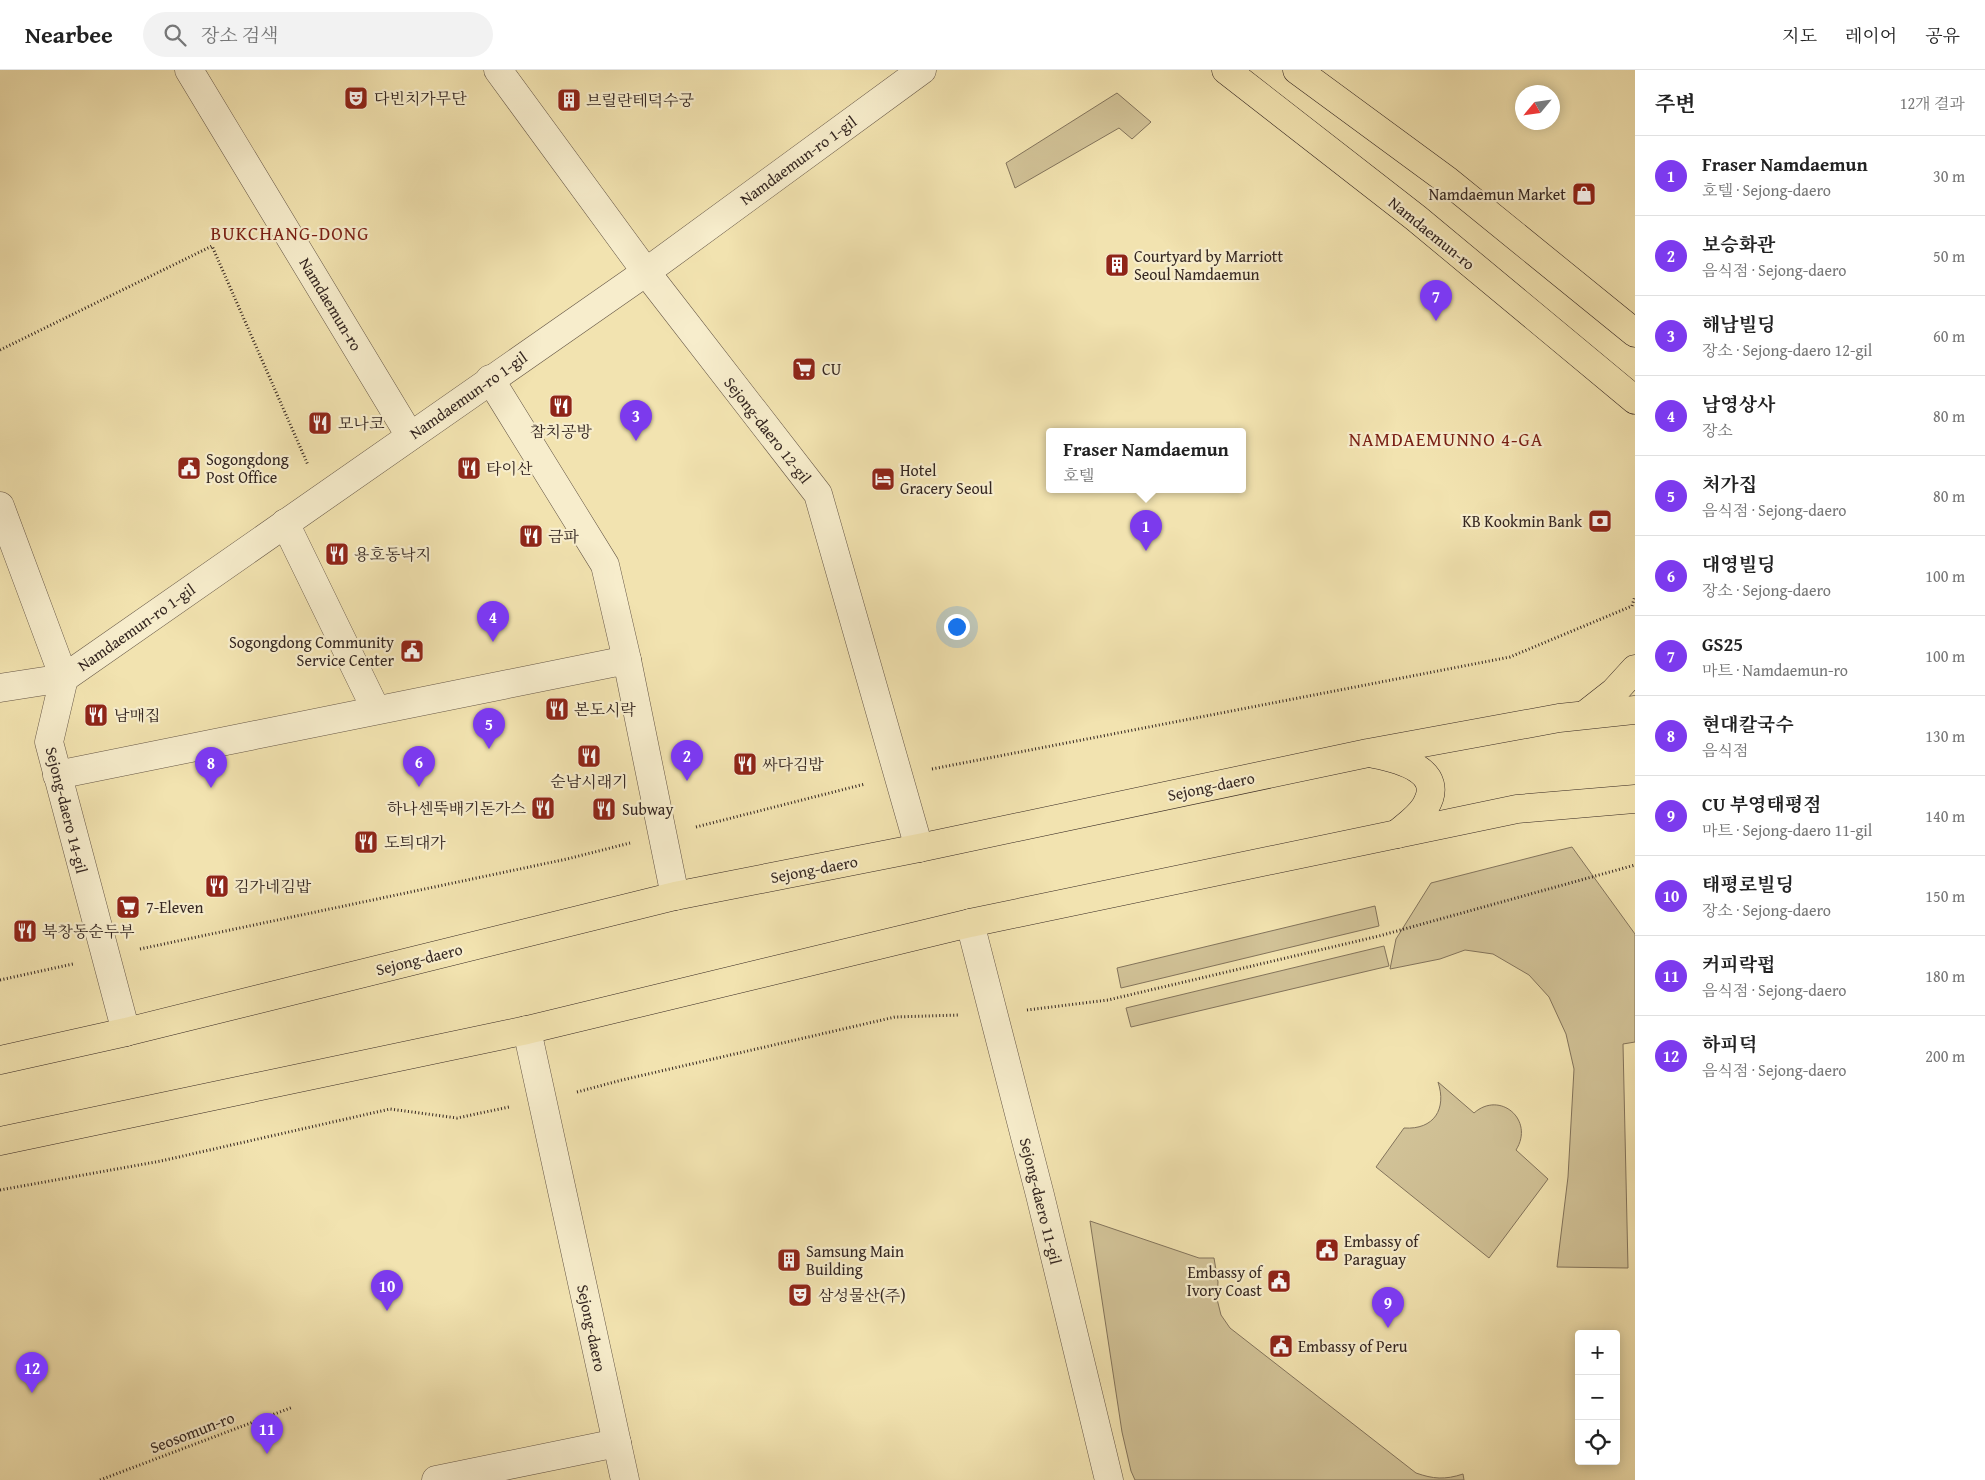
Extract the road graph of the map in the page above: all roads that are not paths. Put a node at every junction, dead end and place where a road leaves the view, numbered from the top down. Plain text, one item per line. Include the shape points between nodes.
1 (190, 70) edge
2 (498, 70) edge
3 (922, 70) edge
4 (1226, 70) edge
5 (1297, 70) edge
6 (646, 272) junction
7 (1635, 333) edge
8 (490, 379) junction
9 (1635, 400) edge
10 (410, 436) junction
11 (0, 506) edge
12 (285, 523) junction
13 (628, 660) junction
14 (1635, 669) edge
15 (64, 678) junction
16 (0, 688) edge
17 (376, 710) junction
18 (1635, 710) edge
19 (1586, 714) junction
20 (1368, 753) junction
21 (57, 774) junction
22 (1635, 798) edge
23 (1396, 834) junction
24 (919, 848) junction
25 (675, 896) junction
26 (970, 923) junction
27 (527, 1030) junction
28 (126, 1032) junction
29 (0, 1060) edge
30 (0, 1141) edge
31 (617, 1443) junction
32 (436, 1480) edge
33 (626, 1480) edge
34 (1109, 1480) edge

1 - 10 street, Namdaemun-ro
2 - 6 street, Sejong-daero 12-gil
3 - 6 street, Namdaemun-ro 1-gil
4 - 9 main road, Namdaemun-ro via 1416,218
5 - 7 main road via 1448,181
6 - 8 street, Namdaemun-ro 1-gil
6 - 24 street, Sejong-daero 12-gil via 818,494
8 - 10 street, Namdaemun-ro 1-gil
8 - 13 street via 606,565
10 - 12 street, Namdaemun-ro 1-gil
11 - 15 street
12 - 15 street, Namdaemun-ro 1-gil
12 - 17 street
13 - 17 street
13 - 25 street
14 - 19 main road via 1614,692
15 - 16 street, Namdaemun-ro 1-gil
15 - 21 street, Sejong-daero 14-gil via 49,742
17 - 21 street
18 - 19 main road, Sejong-daero
19 - 20 main road, Sejong-daero
20 - 23 main road via 1397,758 1422,770 1429,783 1431,793 1425,807
20 - 24 main road, Sejong-daero
21 - 28 street, Sejong-daero 14-gil
22 - 23 main road via 1517,809
23 - 26 main road
24 - 25 main road, Sejong-daero
25 - 28 main road, Sejong-daero
26 - 27 main road
26 - 34 street, Sejong-daero 11-gil
27 - 30 main road
27 - 31 street, Sejong-daero
28 - 29 main road, Sejong-daero
31 - 32 street
31 - 33 street, Sejong-daero

